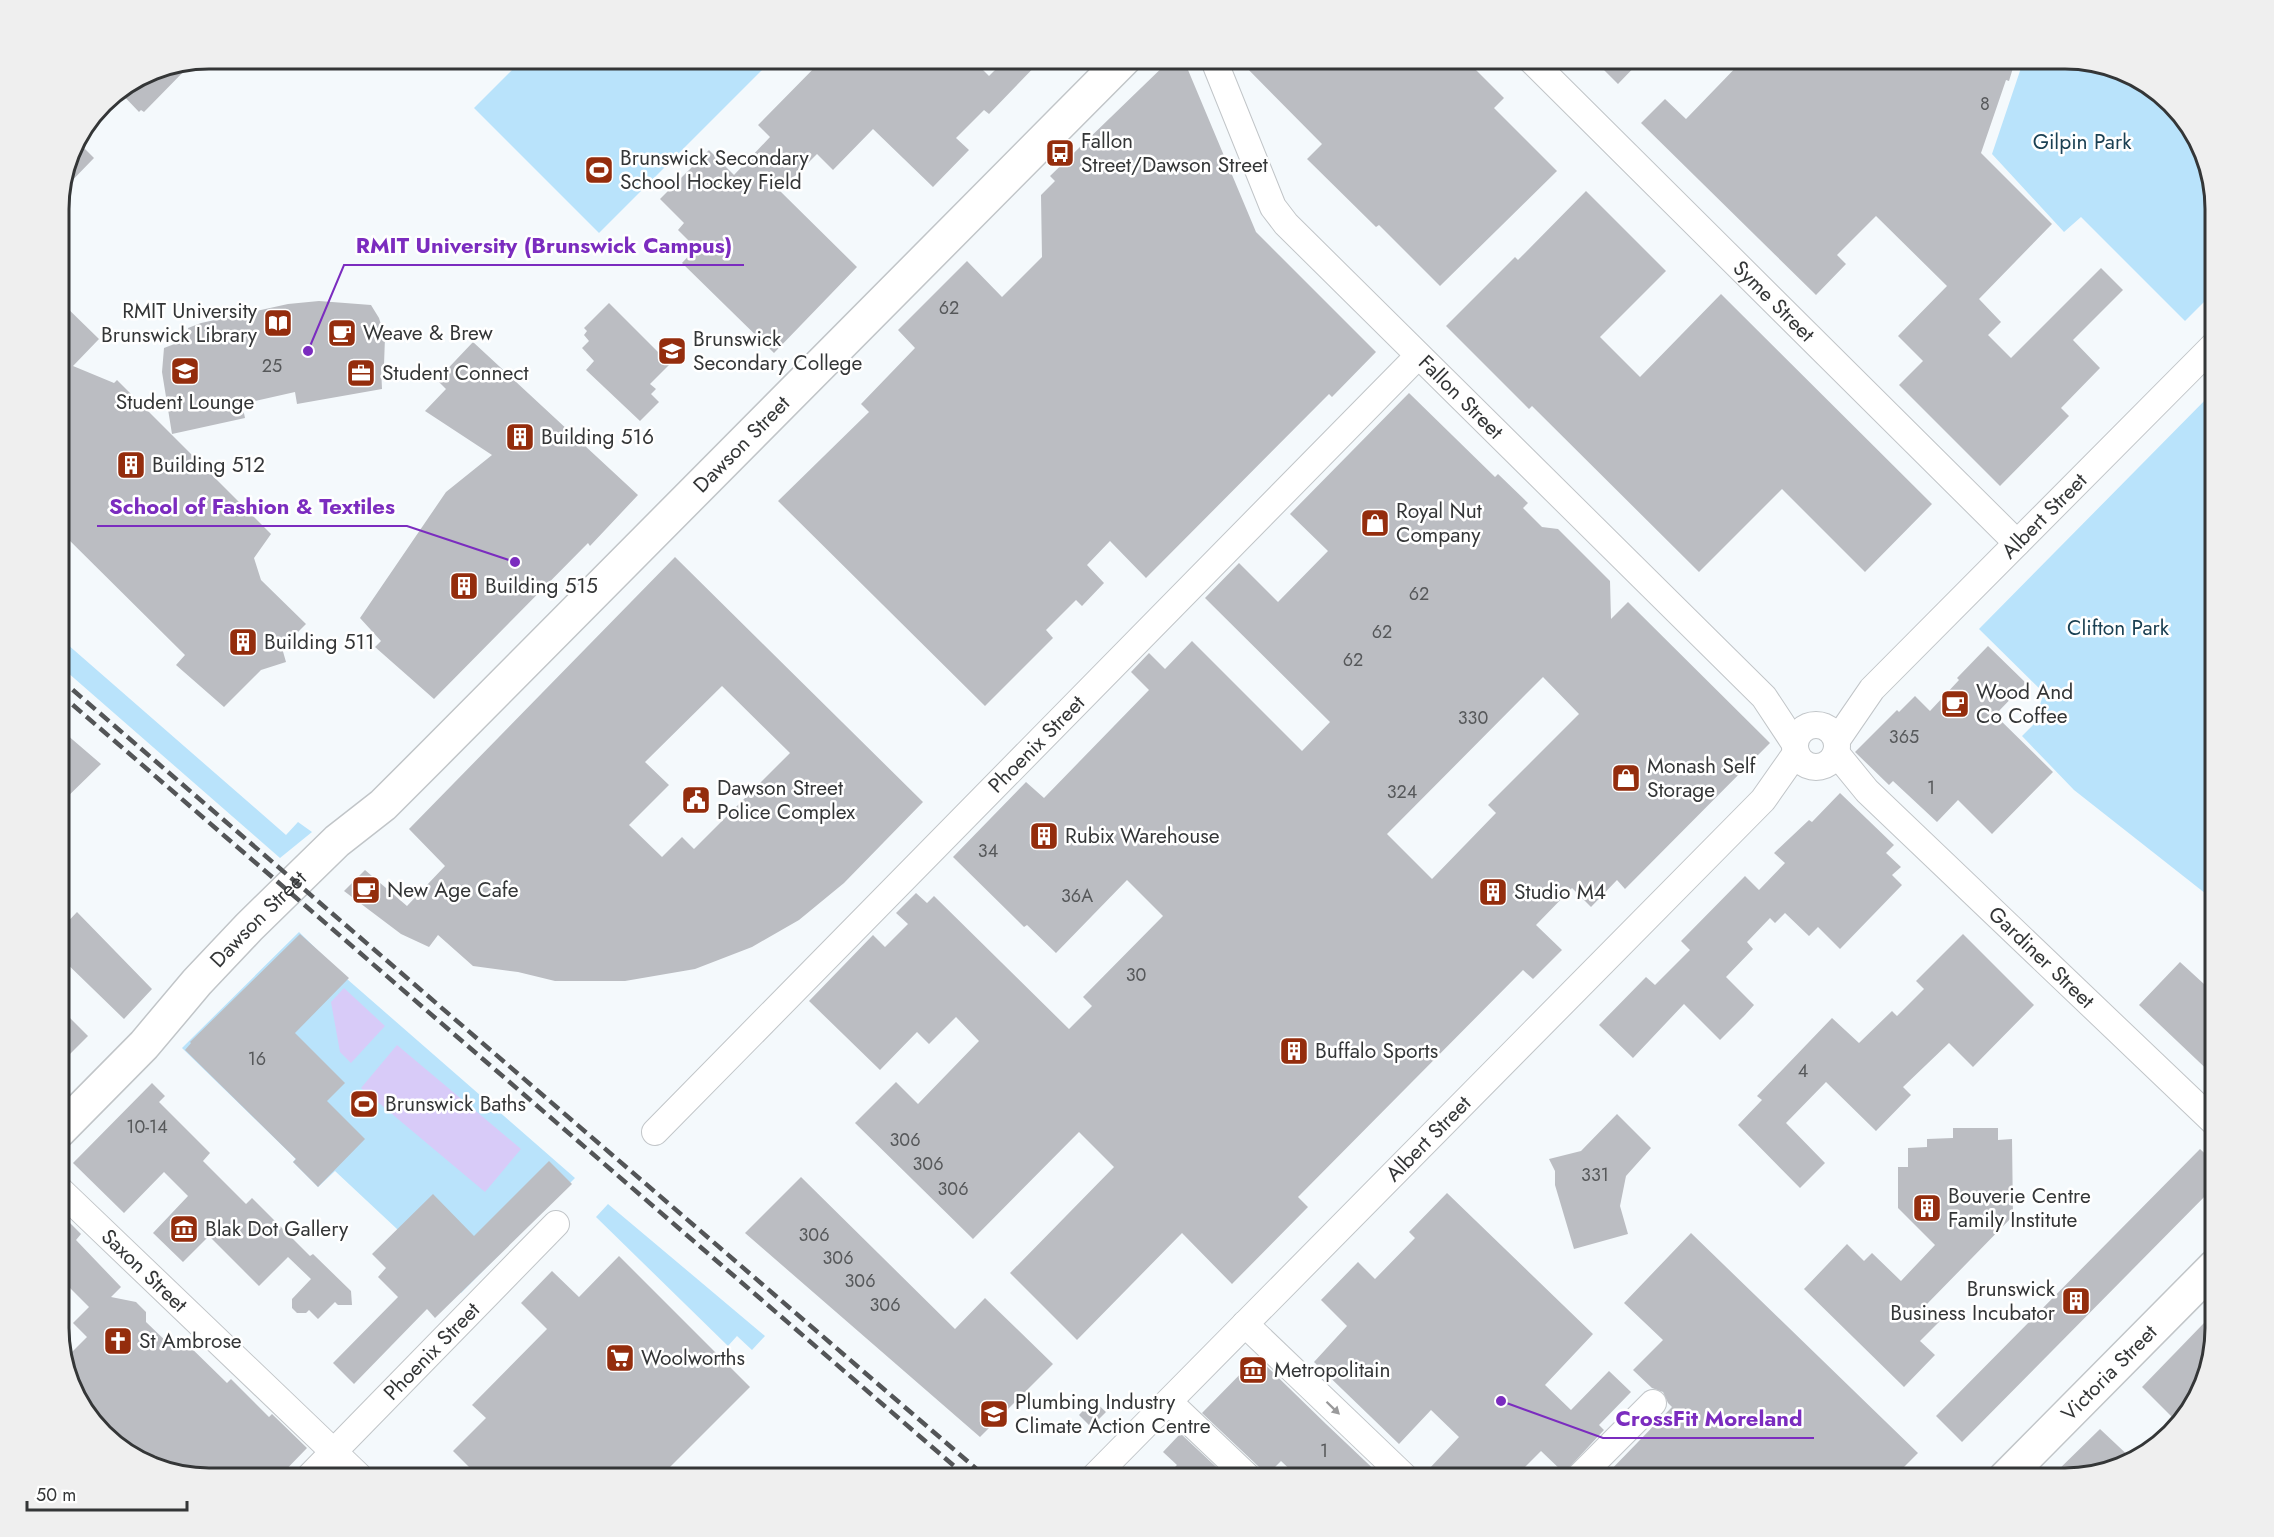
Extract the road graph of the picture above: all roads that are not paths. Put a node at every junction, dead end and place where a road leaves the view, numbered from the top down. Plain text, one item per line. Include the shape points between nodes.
1 (1114, 69) edge
2 (1218, 69) edge
3 (1539, 69) edge
4 (2205, 355) edge
5 (1418, 356) junction
6 (2017, 543) junction
7 (1816, 747) junction
8 (2205, 1113) edge
9 (69, 1121) edge
10 (656, 1132) dead end
11 (69, 1200) edge
12 (556, 1224) dead end
13 (2205, 1277) edge
14 (1245, 1324) junction
15 (1169, 1402) junction
16 (1653, 1403) dead end
17 (334, 1452) junction
18 (319, 1468) edge
19 (350, 1468) edge
20 (1104, 1468) edge
21 (1237, 1468) edge
22 (1395, 1468) edge
23 (1589, 1468) edge
24 (2016, 1468) edge

1 - 9 street, Dawson Street via 383,805 282,918 207,992 144,1045
2 - 5 street, Fallon Street via 1278,216
3 - 6 street, Syme Street
4 - 6 street, Albert Street
5 - 7 street, Fallon Street
5 - 10 street, Phoenix Street
6 - 7 street, Albert Street
7 - 8 street, Gardiner Street
7 - 14 street, Albert Street
11 - 17 street, Saxon Street
12 - 17 street, Phoenix Street
13 - 24 street, Victoria Street
14 - 15 street, Albert Street
14 -> 22 street
15 - 20 street, Albert Street
15 - 21 street
16 - 23 street
17 - 18 street, Phoenix Street
17 - 19 street, Saxon Street

